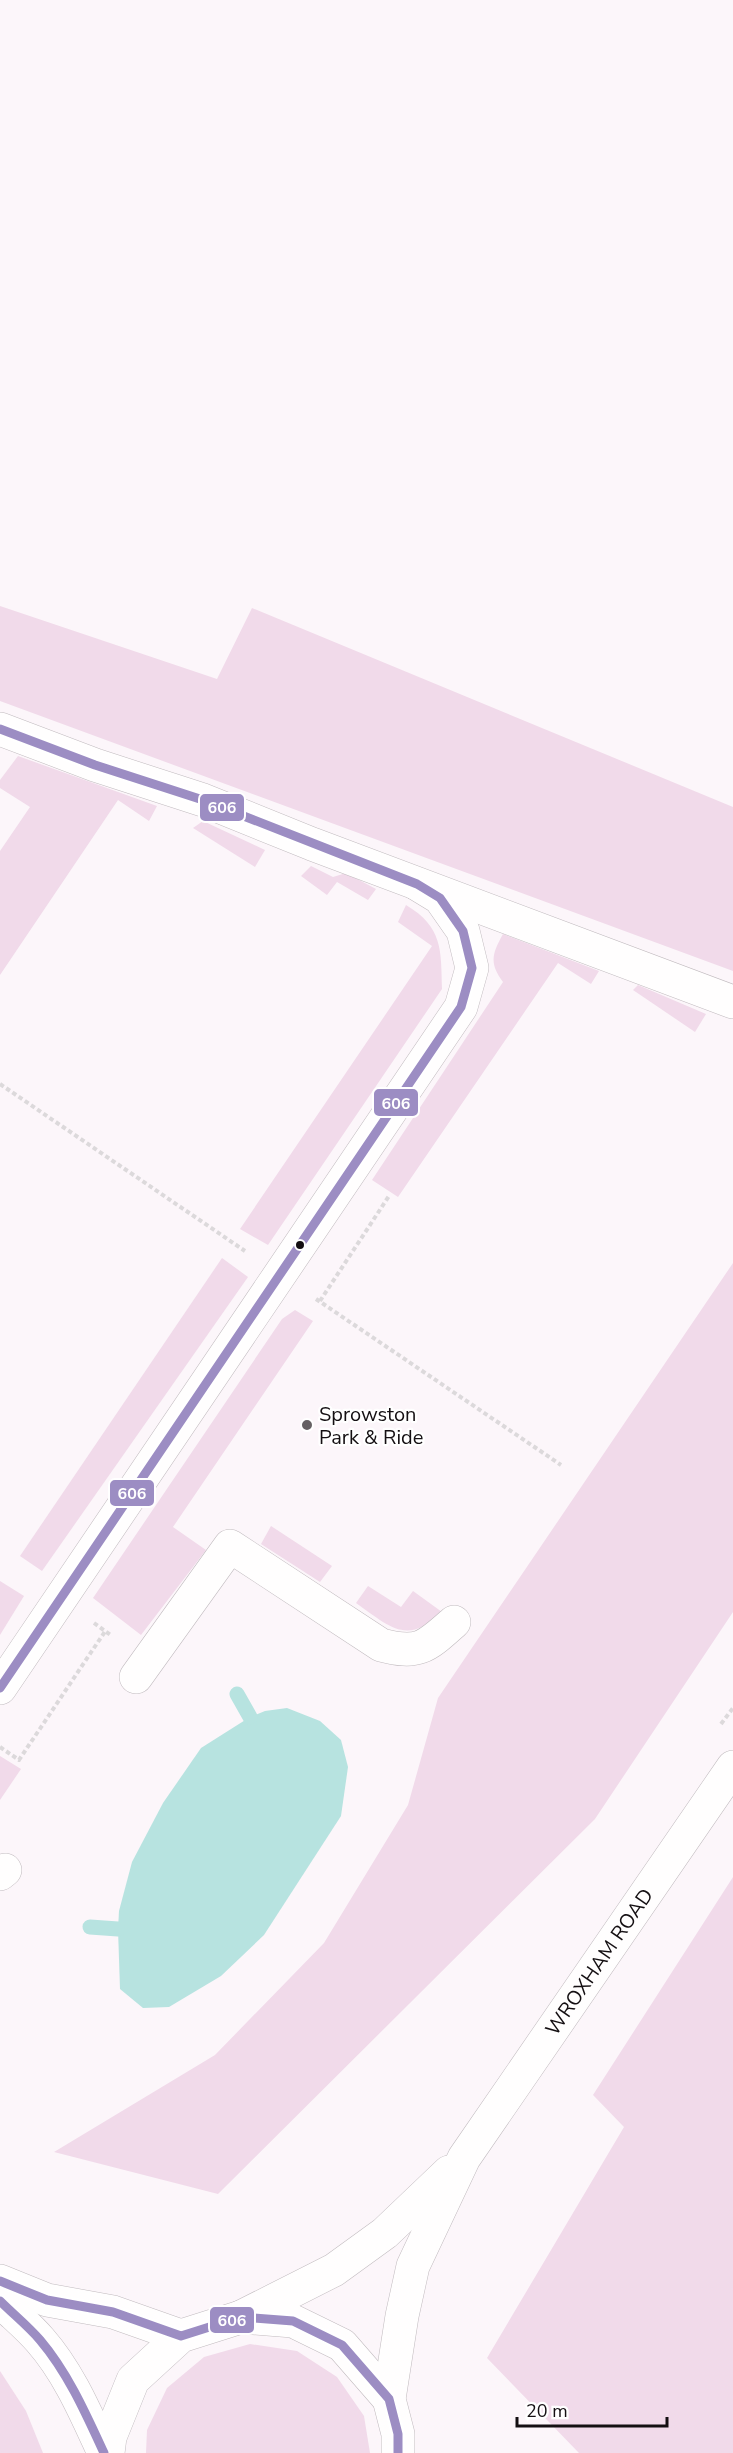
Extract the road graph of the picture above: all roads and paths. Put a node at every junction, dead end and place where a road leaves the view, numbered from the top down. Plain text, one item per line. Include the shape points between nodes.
1 (0, 729) edge
2 (417, 884) junction
3 (733, 1002) edge
4 (389, 1196) dead end
5 (320, 1301) dead end
6 (454, 1622) dead end
7 (106, 1630) dead end
8 (136, 1677) dead end
9 (0, 1689) edge
10 (733, 1708) edge
11 (720, 1727) dead end
12 (0, 1747) edge
13 (733, 1767) edge
14 (464, 2158) junction
15 (0, 2281) edge
16 (0, 2301) edge
17 (241, 2317) junction
18 (181, 2336) junction
19 (389, 2399) junction
20 (401, 2447) edge
21 (106, 2453) edge

1 - 2 main road via 203,800
2 - 3 main road
2 - 9 main road via 440,898 463,931 472,968 461,1007
4 - 5 path
6 - 8 main road via 429,1644 404,1651 381,1645 230,1546
7 - 12 path via 19,1760
10 - 11 path
13 - 14 main road, WROXHAM ROAD
14 - 17 main road, WROXHAM ROAD via 385,2233 334,2270
14 - 19 main road, WROXHAM ROAD via 413,2266
15 - 18 main road via 47,2300 113,2312
16 - 21 main road via 40,2341 65,2374
17 - 18 main road, WROXHAM ROAD
17 - 19 main road, WROXHAM ROAD via 293,2321 342,2345
18 - 21 main road, WROXHAM ROAD via 133,2380
19 - 20 main road, WROXHAM ROAD

